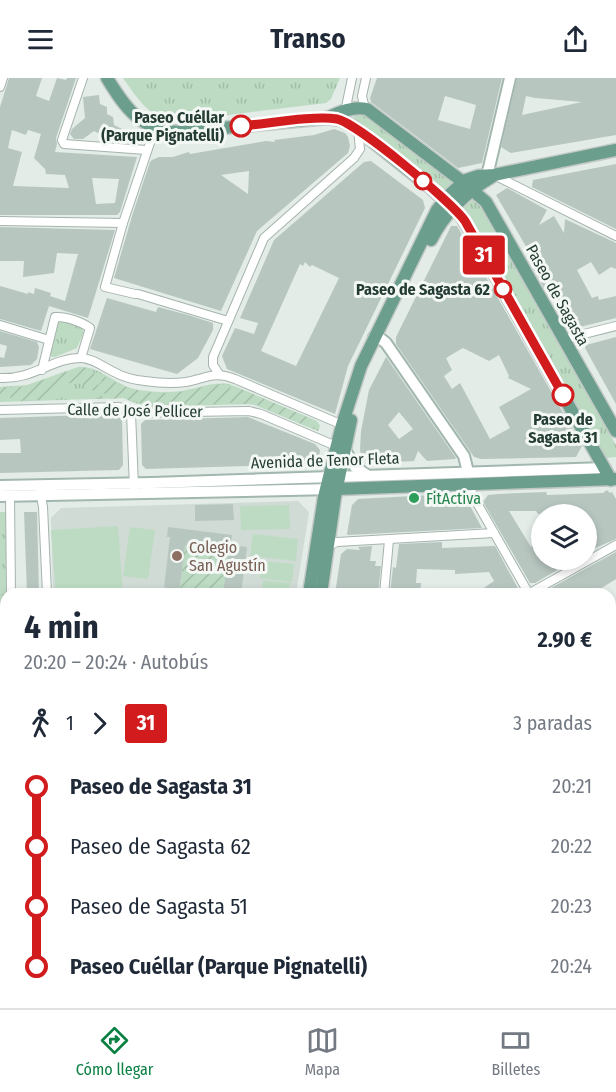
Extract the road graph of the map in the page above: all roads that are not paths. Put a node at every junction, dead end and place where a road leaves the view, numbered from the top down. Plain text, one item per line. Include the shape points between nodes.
1 (3, 78) edge
2 (83, 78) edge
3 (107, 78) edge
4 (352, 78) edge
5 (366, 78) edge
6 (510, 78) edge
7 (0, 87) edge
8 (365, 108) junction
9 (344, 110) junction
10 (327, 118) junction
11 (354, 127) junction
12 (155, 128) junction
13 (146, 150) junction
14 (616, 150) edge
15 (489, 177) junction
16 (468, 186) junction
17 (486, 202) junction
18 (449, 203) junction
19 (0, 221) edge
20 (123, 223) junction
21 (616, 236) edge
22 (228, 321) junction
23 (0, 325) edge
24 (616, 326) edge
25 (378, 338) junction
26 (564, 339) junction
27 (49, 340) junction
28 (81, 358) junction
29 (42, 370) junction
30 (219, 374) junction
31 (0, 378) edge
32 (0, 410) edge
33 (131, 413) junction
34 (345, 426) junction
35 (616, 431) edge
36 (341, 448) junction
37 (610, 468) edge
38 (468, 472) junction
39 (334, 476) junction
40 (367, 476) junction
41 (614, 482) edge
42 (35, 484) junction
43 (469, 485) junction
44 (0, 486) edge
45 (135, 488) junction
46 (332, 489) junction
47 (42, 495) junction
48 (5, 496) edge
49 (494, 533) junction
50 (389, 540) junction
51 (616, 545) edge
52 (328, 546) junction
53 (11, 588) edge
54 (46, 588) edge
55 (310, 588) edge
56 (322, 588) edge
57 (385, 588) edge
58 (526, 588) edge
59 (540, 588) edge

1 - 7 street
2 - 13 street via 62,140 64,144
3 - 12 main road via 128,110
4 - 9 street
5 - 8 street via 362,96
6 - 15 main road
8 - 9 main road
8 - 16 main road, Paseo de Sagasta
9 - 10 main road
9 - 11 street
10 - 11 main road
10 - 12 main road via 181,132
11 - 18 main road
11 - 22 street via 360,148 354,158 264,238
12 - 13 street
13 - 20 street
14 - 15 main road
15 - 16 main road via 474,177
15 - 17 street
15 - 21 street
16 - 17 main road, Paseo de Sagasta
16 - 18 main road
17 - 26 main road, Paseo de Sagasta
18 - 25 main road via 435,213
18 - 37 main road via 467,225
19 - 20 street
20 - 22 street via 105,286
22 - 30 street via 213,357
23 - 27 street
24 - 26 street
25 - 34 main road via 356,378
25 - 38 main road via 464,456
26 - 35 main road, Paseo de Sagasta
27 - 28 street via 55,317 88,326
27 - 29 street
28 - 29 street
28 - 30 street via 125,377 159,383
29 - 31 street via 20,378
30 - 34 street
32 - 33 street, Calle de José Pellicer via 118,407
33 - 36 street, Calle de José Pellicer via 249,411
33 - 45 street
34 - 36 main road
36 - 39 main road
36 - 40 main road
37 - 38 main road, Avenida de Tenor Fleta
37 - 41 main road
38 - 40 main road, Avenida de Tenor Fleta
38 - 43 street
39 - 40 main road, Avenida de Tenor Fleta
39 - 45 main road, Avenida de Tenor Fleta
39 - 46 main road
41 - 43 main road, Avenida de Tenor Fleta
42 - 44 main road, Avenida de Tenor Fleta
42 - 45 main road, Avenida de Tenor Fleta
42 - 47 street
43 - 46 main road, Avenida de Tenor Fleta
43 - 49 street
45 - 46 main road, Avenida de Tenor Fleta
45 - 47 main road, Avenida de Tenor Fleta
46 - 52 main road
46 - 55 main road
47 - 48 main road, Avenida de Tenor Fleta
47 - 54 street
48 - 53 street
49 - 50 street
49 - 58 street
50 - 52 street via 337,542
50 - 57 street
51 - 59 street
52 - 56 main road

